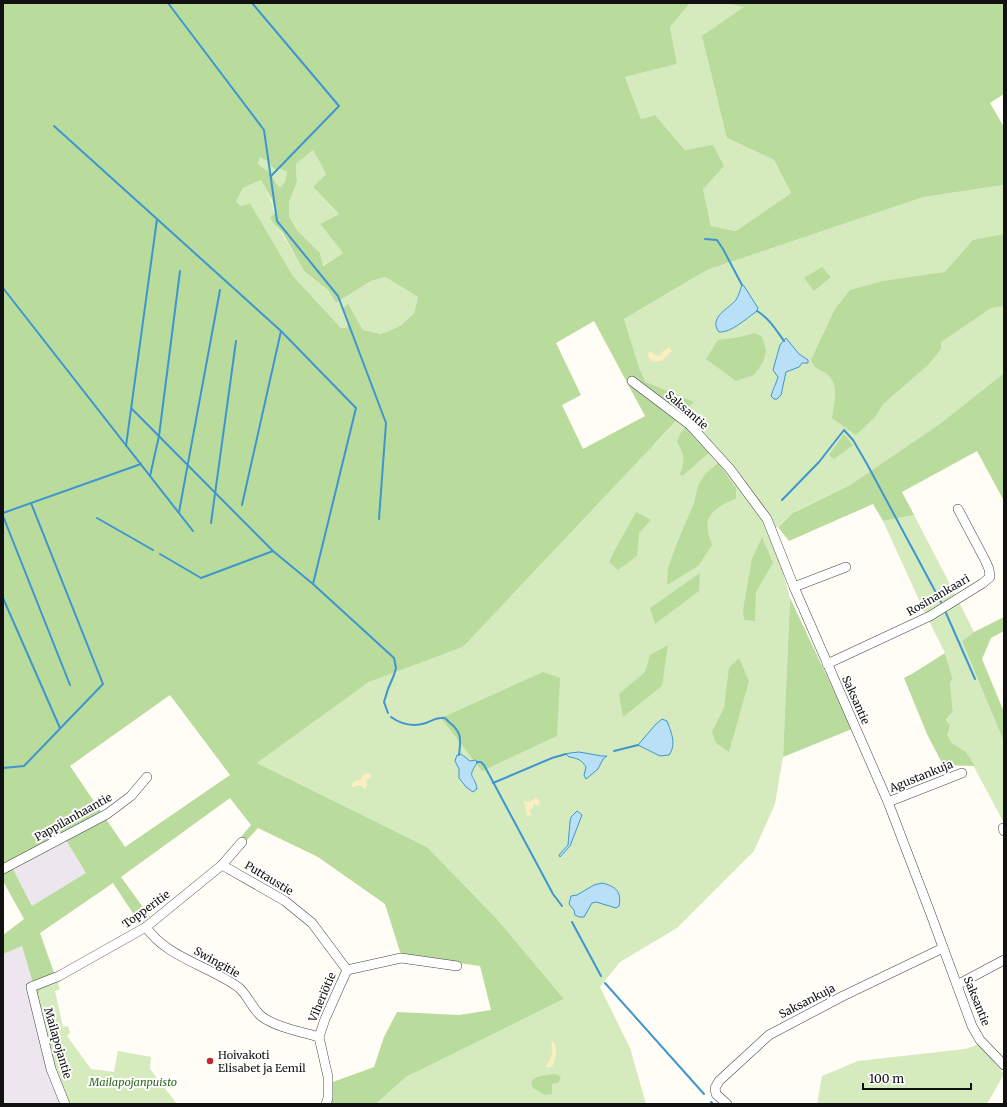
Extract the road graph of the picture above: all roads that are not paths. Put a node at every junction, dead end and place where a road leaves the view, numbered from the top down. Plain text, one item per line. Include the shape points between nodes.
1 (632, 381) dead end
2 (958, 509) dead end
3 (846, 567) dead end
4 (794, 587) junction
5 (827, 664) junction
6 (962, 773) dead end
7 (147, 777) dead end
8 (888, 802) junction
9 (242, 842) dead end
10 (222, 864) junction
11 (3, 869) edge
12 (146, 927) junction
13 (943, 948) junction
14 (1004, 960) edge
15 (457, 966) dead end
16 (347, 970) junction
17 (957, 985) junction
18 (31, 987) joint
19 (319, 1037) junction
20 (1004, 1065) edge
21 (65, 1104) edge
22 (326, 1104) edge
23 (727, 1104) edge

1 - 4 street, Saksantie via 690,425 730,469 767,519
2 - 5 street, Rosinankaari via 985,560 990,577 930,616
3 - 4 street
4 - 5 street, Saksantie
5 - 8 street, Saksantie
6 - 8 street, Agustankuja
7 - 11 street, Pappilanhaantie via 131,796 107,814
8 - 13 street, Saksantie
9 - 10 street, Topperitie
10 - 12 street, Topperitie
10 - 16 street, Puttaustie via 285,900 312,923
12 - 18 street, Topperitie via 59,976
12 - 19 street, Swingitie via 166,948 239,988 261,1016 277,1024
13 - 17 street, Saksantie
13 - 23 street, Saksankuja via 769,1034 719,1080 715,1088 716,1094
14 - 17 street
15 - 16 street via 401,958
16 - 19 street, Viheriötie
17 - 20 street, Saksantie via 980,1040
18 - 21 street, Mailapojantie via 51,1069
19 - 22 street, Viheriötie via 328,1077

